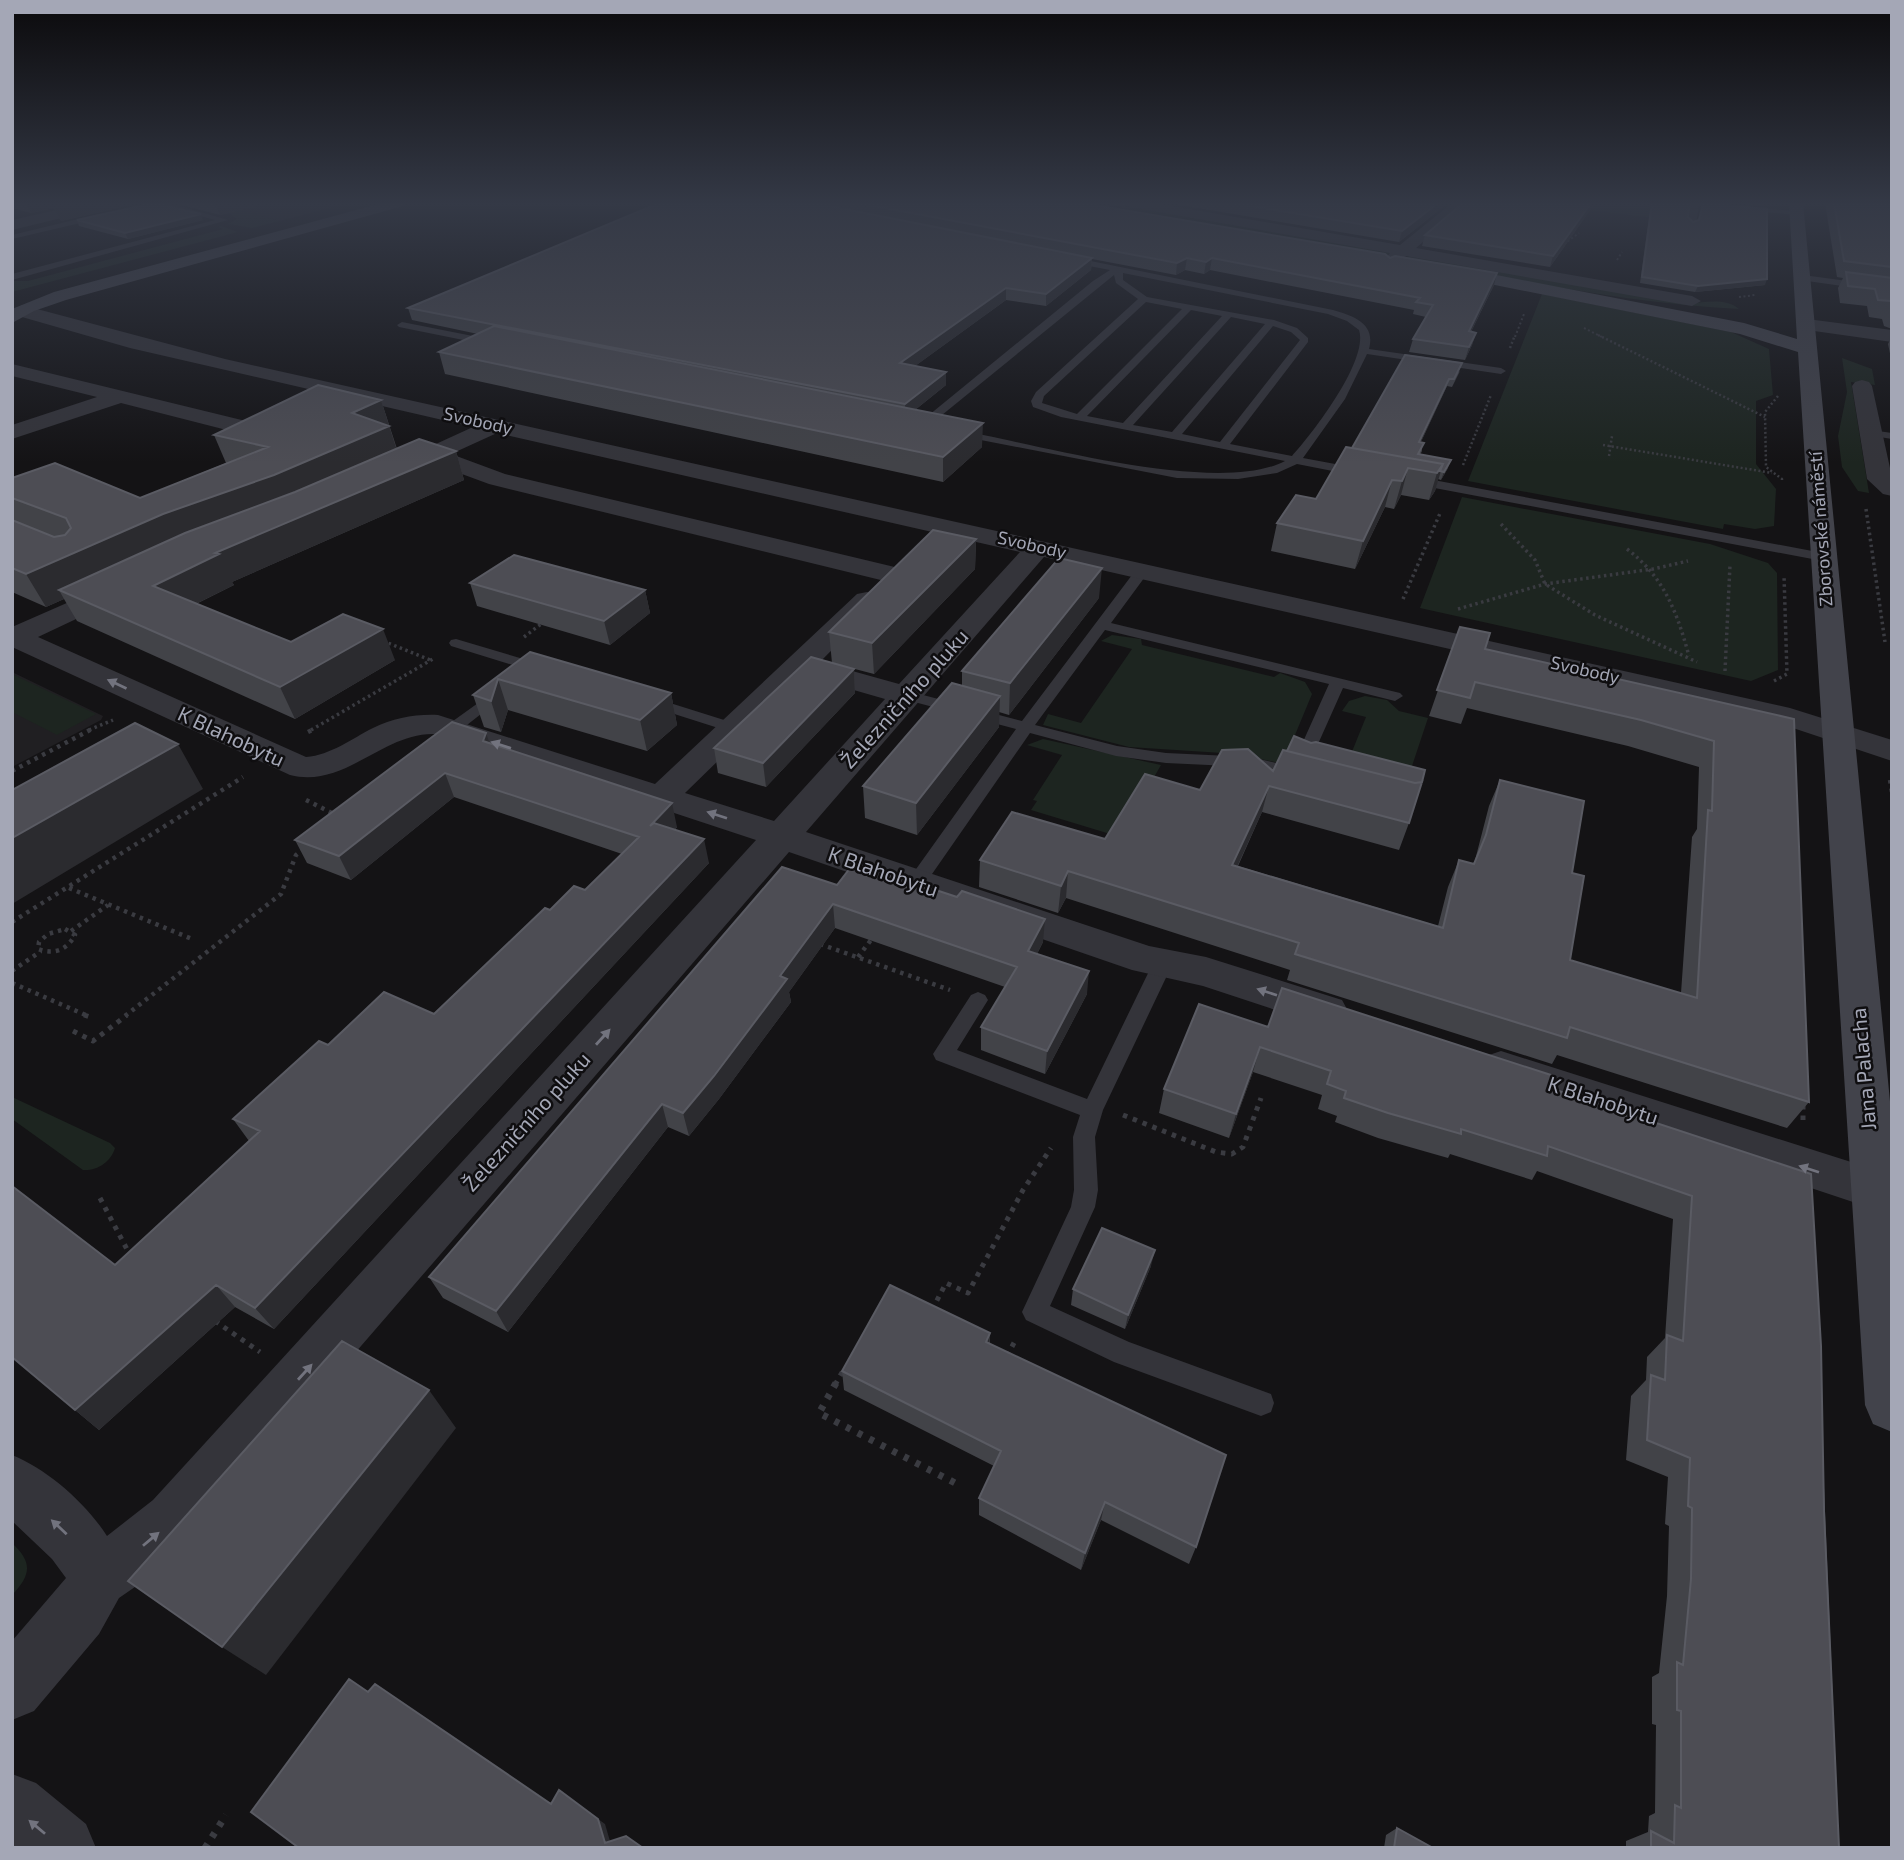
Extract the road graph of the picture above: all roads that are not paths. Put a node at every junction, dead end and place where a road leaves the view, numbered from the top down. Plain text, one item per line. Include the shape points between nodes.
1 (54, 290) edge
2 (80, 290) edge
3 (1089, 290) edge
4 (1131, 290) edge
5 (1219, 290) edge
6 (1541, 290) edge
7 (1627, 290) edge
8 (1804, 290) edge
9 (1144, 299) junction
10 (1692, 301) dead end
11 (1189, 307) junction
12 (1228, 314) junction
13 (21, 316) edge
14 (1271, 322) junction
15 (402, 325) dead end
16 (1892, 336) edge
17 (1808, 337) junction
18 (511, 346) edge
19 (160, 350) junction
20 (1364, 351) junction
21 (225, 365) junction
22 (12, 370) edge
23 (1501, 372) dead end
24 (1862, 386) dead end
25 (127, 399) junction
26 (1080, 417) junction
27 (908, 423) edge
28 (496, 425) junction
29 (922, 426) junction
30 (1126, 426) junction
31 (935, 428) edge
32 (254, 430) edge
33 (949, 431) edge
34 (12, 432) edge
35 (1881, 434) edge
36 (1176, 435) junction
37 (1224, 444) junction
38 (432, 455) junction
39 (1294, 460) junction
40 (1367, 473) edge
41 (1393, 476) edge
42 (380, 478) edge
43 (1892, 489) edge
44 (945, 526) junction
45 (1039, 547) junction
46 (1823, 557) junction
47 (907, 562) junction
48 (1143, 570) junction
49 (143, 577) edge
50 (1102, 625) junction
51 (14, 636) edge
52 (456, 643) road end
53 (799, 665) junction
54 (524, 675) junction
55 (561, 675) edge
56 (1338, 682) junction
57 (908, 695) junction
58 (1395, 696) dead end
59 (641, 699) edge
60 (734, 728) junction
61 (1025, 728) junction
62 (452, 729) junction
63 (1837, 733) junction
64 (1310, 744) edge
65 (1892, 751) edge
66 (1318, 778) edge
67 (662, 797) junction
68 (782, 837) junction
69 (916, 883) junction
70 (1163, 963) junction
71 (978, 1000) road end
72 (1365, 1024) edge
73 (1472, 1059) edge
74 (1093, 1107) junction
75 (1883, 1192) edge
76 (1261, 1403) dead end
77 (1892, 1405) edge
78 (12, 1483) edge
79 (96, 1578) junction
80 (12, 1689) edge
81 (12, 1807) edge
82 (62, 1848) edge

1 - 13 street
2 - 13 street
3 - 29 lane
4 - 9 lane
5 - 20 lane via 1341,315 1363,328
6 - 17 street
7 - 10 street
8 - 17 street, Zborovské náměstí
9 - 11 lane
9 - 26 lane via 1037,398 1041,408
11 - 12 lane
11 - 26 lane
12 - 14 lane
12 - 30 lane
13 - 19 street, Svobody
13 - 19 street, Svobody
14 - 36 lane
14 - 37 lane via 1294,330 1305,340
15 - 18 lane
16 - 17 street
17 - 46 street, Zborovské náměstí
19 - 21 street, Svobody
20 - 23 lane
20 - 39 lane via 1355,372
21 - 25 street
21 - 28 street, Svobody
22 - 25 street
24 - 35 street
25 - 32 street
25 - 34 street
26 - 30 lane
27 - 29 lane
28 - 38 street
28 - 44 street, Svobody
29 - 31 lane
30 - 36 lane
33 - 39 lane via 1181,477 1260,473
35 - 43 street via 1879,479
36 - 37 lane
37 - 39 lane
38 - 42 street
38 - 47 street via 497,479
39 - 40 lane
41 - 46 lane
44 - 45 street, Svobody
44 - 47 street
45 - 48 street, Svobody
45 - 57 street, Železničního pluku
46 - 63 street, Zborovské náměstí
47 - 53 street
48 - 50 lane
48 - 63 street, Svobody via 1790,717
49 - 51 street
50 - 56 lane
50 - 61 lane
62 -> 51 street, K Blahobytu via 410,723 330,764 302,768 157,724
52 - 54 lane
53 - 57 street
53 - 60 street
54 - 55 lane
54 - 62 lane
56 - 58 lane
56 - 64 lane
57 - 61 lane
57 - 68 street, Železničního pluku
59 - 60 lane
60 - 67 street
61 - 66 lane via 1116,751 1251,762
61 - 69 lane
67 -> 62 street, K Blahobytu
63 - 65 street, Svobody
63 - 75 street, Jana Palacha
68 -> 67 street, K Blahobytu
68 - 69 street, K Blahobytu
79 -> 68 street, Železničního pluku via 173,1520
69 - 70 street, K Blahobytu
72 -> 70 street, K Blahobytu via 1206,972
70 - 74 lane
71 - 74 lane via 944,1054
75 -> 73 street, K Blahobytu
74 - 76 lane via 1084,1137 1083,1207 1035,1312 1123,1353
75 - 77 street, Jana Palacha
79 -> 78 street via 91,1561 77,1544
79 - 80 street, Železničního pluku via 78,1613
82 -> 81 street

